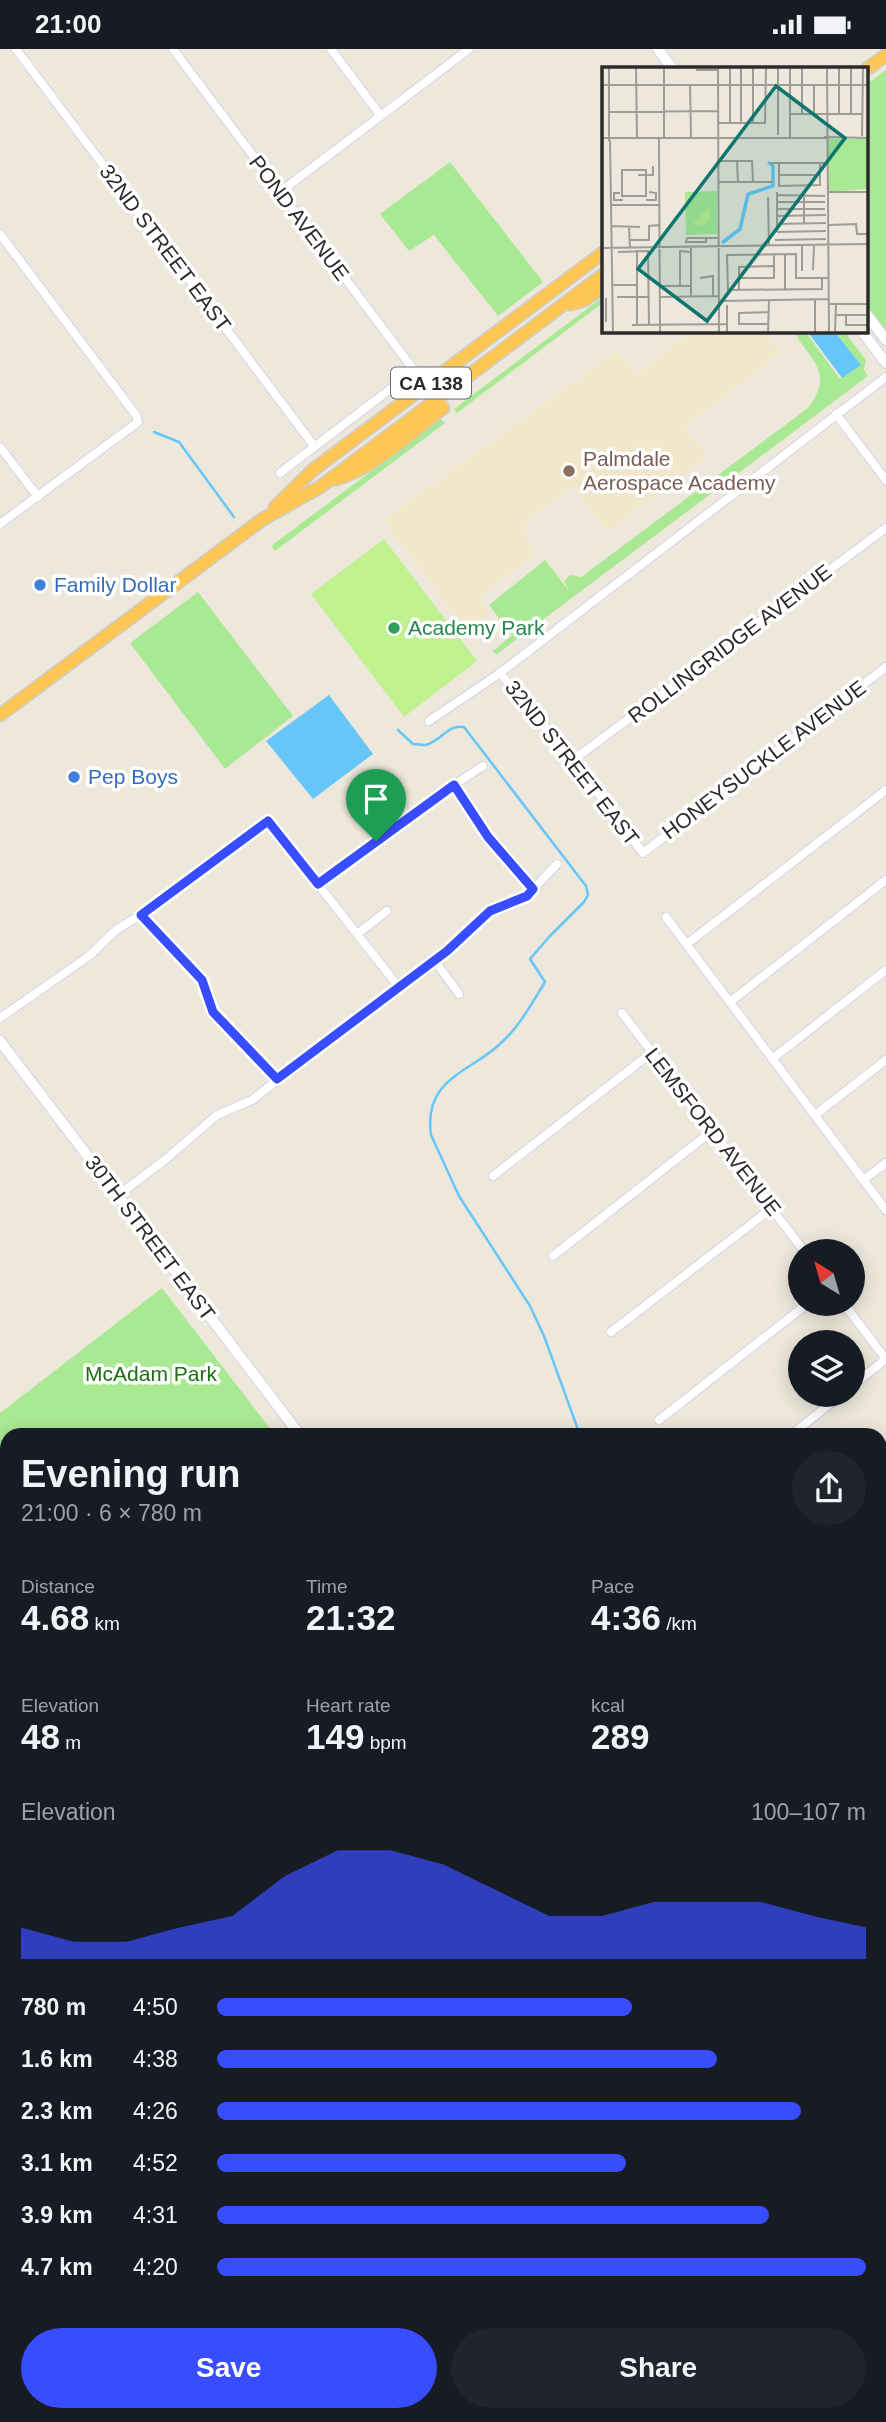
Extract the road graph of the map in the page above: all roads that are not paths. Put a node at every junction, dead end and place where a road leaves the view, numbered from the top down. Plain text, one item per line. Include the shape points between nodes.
1 (16, 49) edge
2 (173, 49) edge
3 (331, 49) edge
4 (469, 49) edge
5 (658, 49) edge
6 (886, 55) edge
7 (671, 67) edge
8 (868, 68) edge
9 (381, 116) junction
10 (280, 192) junction
11 (0, 234) edge
12 (602, 254) edge
13 (602, 276) edge
14 (602, 287) edge
15 (560, 307) junction
16 (868, 315) edge
17 (868, 324) edge
18 (864, 333) edge
19 (884, 338) edge
20 (886, 363) edge
21 (414, 371) junction
22 (886, 377) edge
23 (426, 386) junction
24 (443, 408) dead end
25 (836, 414) junction
26 (314, 446) junction
27 (0, 447) edge
28 (280, 473) dead end
29 (886, 480) edge
30 (326, 483) junction
31 (38, 497) junction
32 (263, 519) junction
33 (0, 524) edge
34 (886, 528) edge
35 (886, 667) edge
36 (500, 673) junction
37 (0, 715) edge
38 (429, 721) dead end
39 (573, 760) junction
40 (483, 766) dead end
41 (454, 785) junction
42 (886, 790) edge
43 (643, 853) joint
44 (557, 864) dead end
45 (886, 880) edge
46 (318, 884) junction
47 (533, 889) junction
48 (387, 911) dead end
49 (141, 915) junction
50 (666, 916) dead end
51 (357, 934) junction
52 (687, 944) junction
53 (435, 961) junction
54 (886, 970) edge
55 (398, 986) junction
56 (459, 994) dead end
57 (730, 1002) junction
58 (622, 1013) dead end
59 (0, 1018) edge
60 (0, 1041) edge
61 (652, 1053) junction
62 (772, 1059) junction
63 (886, 1060) edge
64 (277, 1079) junction
65 (815, 1115) junction
66 (712, 1131) junction
67 (886, 1163) edge
68 (494, 1176) dead end
69 (863, 1180) junction
70 (117, 1196) junction
71 (772, 1209) junction
72 (886, 1210) edge
73 (795, 1239) edge
74 (553, 1256) dead end
75 (792, 1316) edge
76 (853, 1316) edge
77 (611, 1332) dead end
78 (886, 1359) edge
79 (865, 1376) edge
80 (826, 1407) edge
81 (659, 1420) dead end
82 (295, 1428) edge
83 (800, 1428) edge

1 - 26 street, 32ND STREET EAST
2 - 10 street, POND AVENUE
3 - 9 street
4 - 9 street
5 - 7 street
6 - 8 highway
9 - 10 street
10 - 21 street, POND AVENUE
11 - 31 street via 138,422
12 - 23 highway, CA 138
13 - 15 highway
14 - 15 highway via 584,300
15 - 30 highway
16 - 19 street
17 - 19 street
18 - 20 street
21 - 23 street, POND AVENUE
21 - 26 street
22 - 25 street
23 - 32 highway, CA 138 via 313,470
24 - 30 highway via 364,467
25 - 29 street
25 - 36 street
26 - 28 street
27 - 31 street
30 - 32 highway
31 - 33 street
32 - 37 highway, CA 138
34 - 39 street, ROLLINGRIDGE AVENUE
35 - 43 street, HONEYSUCKLE AVENUE
36 - 38 street
36 - 39 street, 32ND STREET EAST
39 - 43 street, 32ND STREET EAST
40 - 41 street
41 - 46 street
41 - 47 street via 488,837
42 - 52 street
44 - 47 street
45 - 57 street
46 - 49 street via 268,821
46 - 51 street
47 - 53 street via 490,911
48 - 51 street
49 - 59 street
49 - 64 street via 202,980 213,1012
50 - 52 street
51 - 55 street
52 - 57 street
53 - 55 street
53 - 56 street
54 - 62 street
55 - 64 street
57 - 62 street
58 - 61 street, LEMSFORD AVENUE
60 - 70 street, 30TH STREET EAST
61 - 66 street, LEMSFORD AVENUE
61 - 68 street
62 - 65 street
63 - 65 street
64 - 70 street via 252,1100 217,1115
65 - 69 street
66 - 71 street, LEMSFORD AVENUE
66 - 74 street
67 - 69 street
69 - 72 street
70 - 82 street, 30TH STREET EAST
71 - 73 street, LEMSFORD AVENUE
71 - 77 street
75 - 81 street
76 - 78 street
78 - 79 street
80 - 83 street

